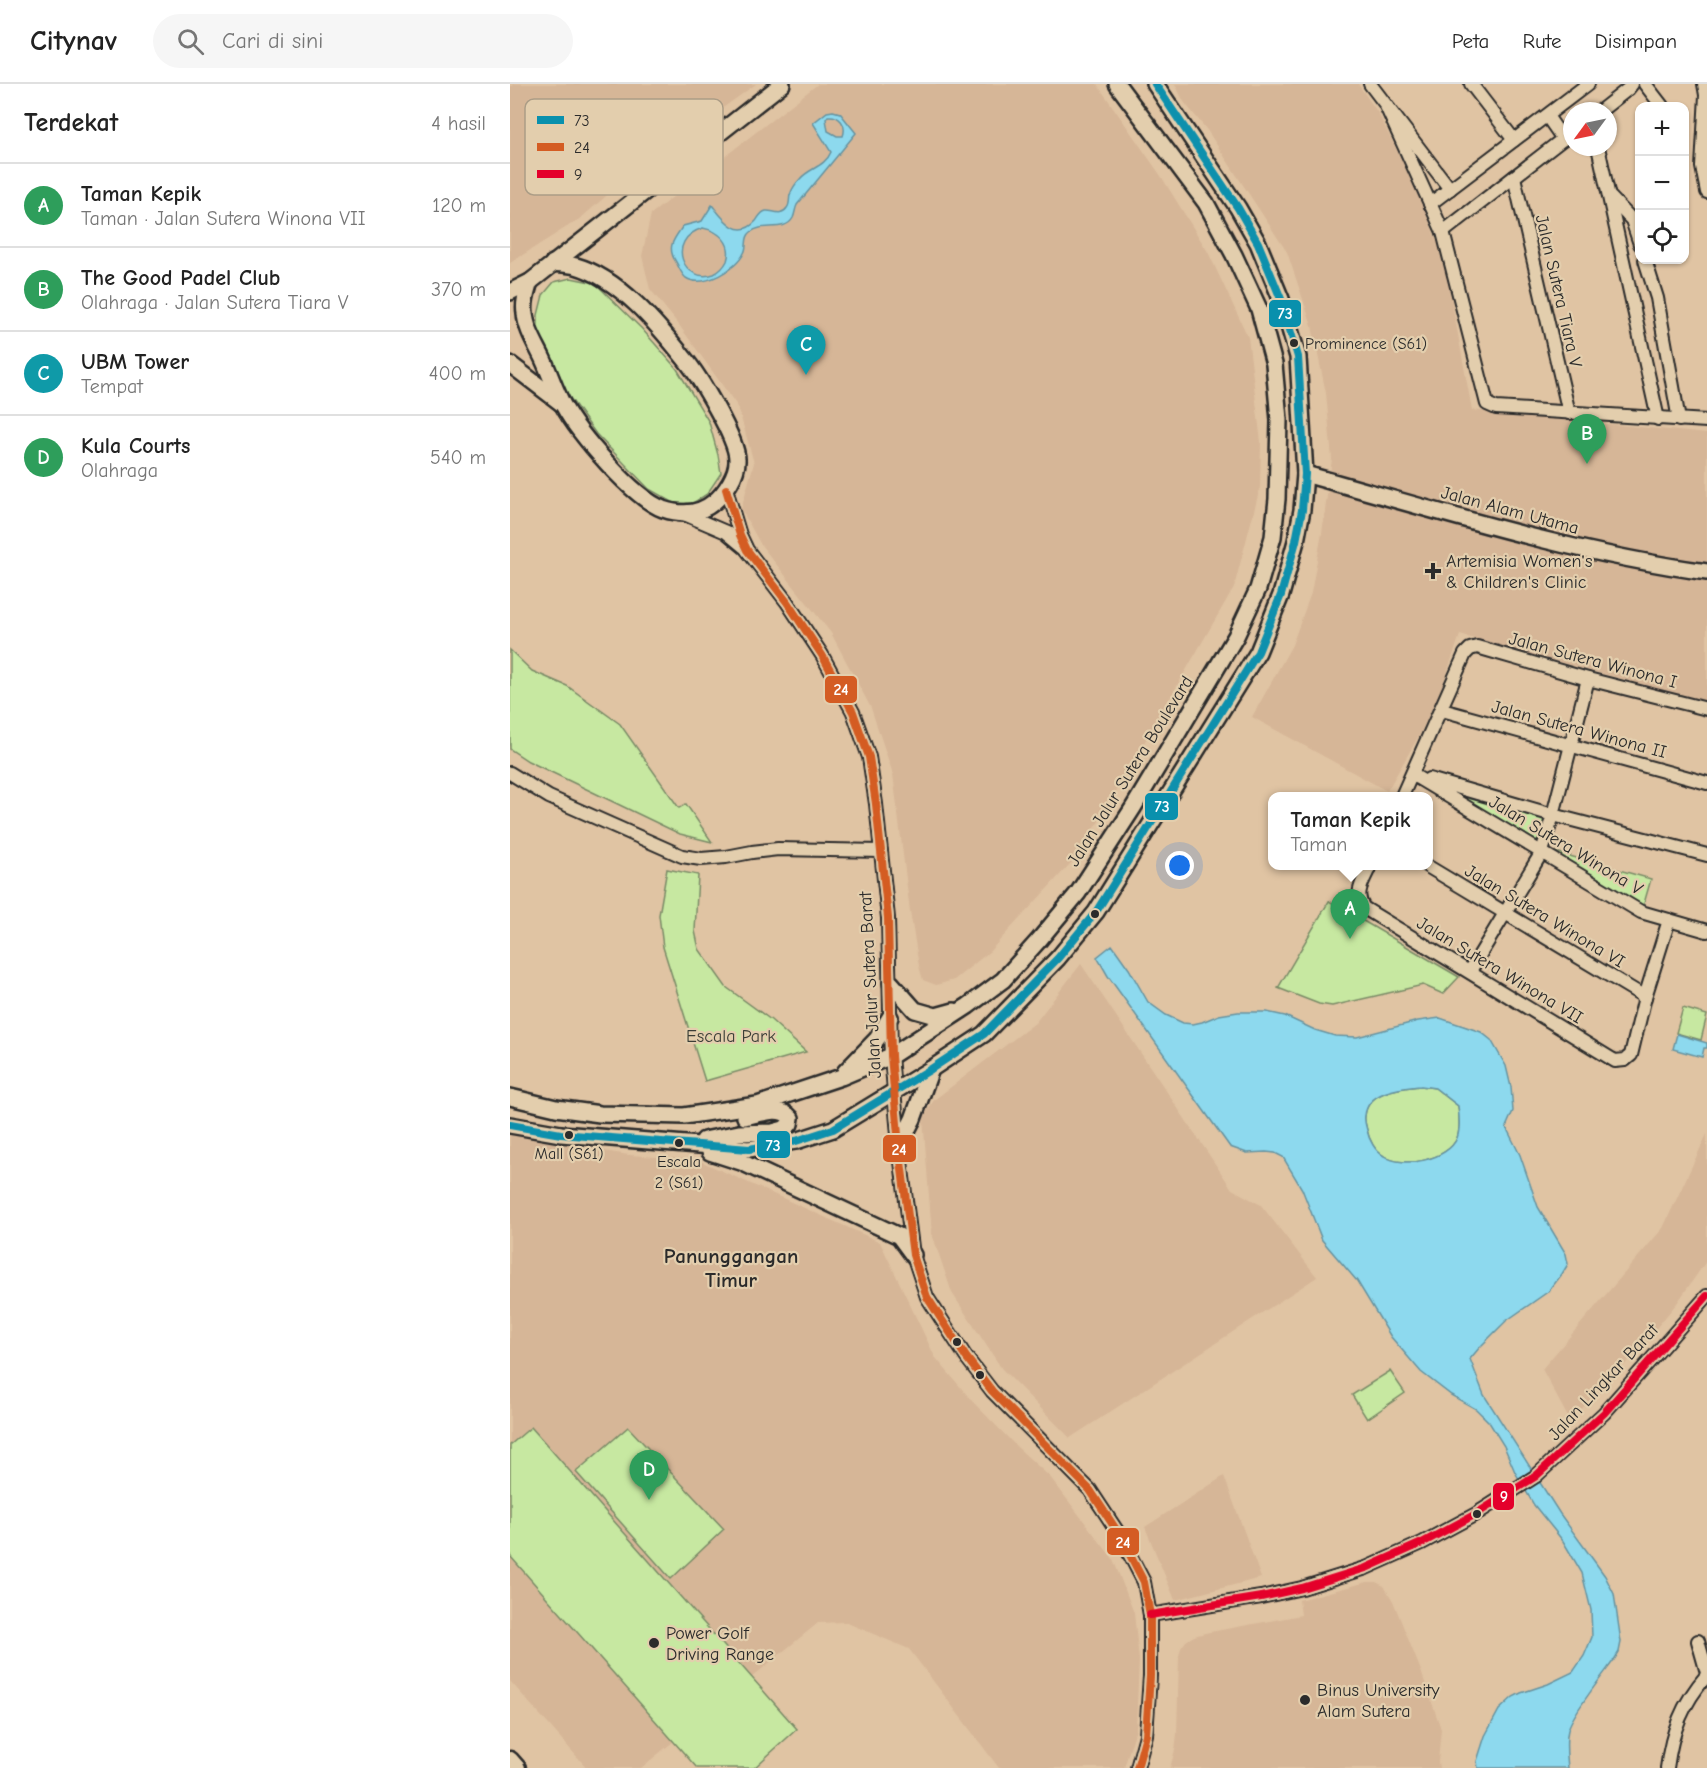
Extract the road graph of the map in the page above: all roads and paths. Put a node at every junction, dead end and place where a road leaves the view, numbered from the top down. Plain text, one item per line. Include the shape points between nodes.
1 (782, 84) edge
2 (1117, 84) edge
3 (1155, 84) edge
4 (1370, 84) edge
5 (1471, 84) edge
6 (1632, 84) edge
7 (1645, 84) edge
8 (1704, 84) edge
9 (1585, 85) edge
10 (1611, 102) edge
11 (1659, 102) edge
12 (1386, 106) junction
13 (1547, 116) junction
14 (723, 130) edge
15 (1563, 131) edge
16 (1514, 140) junction
17 (1563, 140) edge
18 (1600, 156) edge
19 (1514, 177) junction
20 (1450, 189) junction
21 (1707, 192) edge
22 (640, 195) edge
23 (1610, 197) junction
24 (1430, 204) junction
25 (1635, 229) edge
26 (1443, 232) junction
27 (553, 263) junction
28 (1646, 264) edge
29 (530, 282) junction
30 (510, 292) edge
31 (510, 364) edge
32 (563, 405) junction
33 (1569, 413) junction
34 (1658, 419) junction
35 (1679, 420) junction
36 (1707, 421) edge
37 (1305, 474) junction
38 (726, 489) junction
39 (683, 514) junction
40 (747, 550) junction
41 (1707, 573) edge
42 (1588, 679) junction
43 (1707, 709) edge
44 (1442, 710) junction
45 (1571, 747) junction
46 (510, 773) edge
47 (1413, 775) junction
48 (1707, 783) edge
49 (1404, 792) edge
50 (1553, 815) junction
51 (881, 851) junction
52 (1542, 852) junction
53 (1707, 855) edge
54 (1368, 870) edge
55 (1433, 870) edge
56 (1506, 913) junction
57 (1669, 920) junction
58 (1707, 931) edge
59 (1470, 971) junction
60 (891, 983) junction
61 (1645, 997) junction
62 (968, 1006) junction
63 (890, 1017) junction
64 (891, 1056) junction
65 (931, 1069) junction
66 (841, 1077) junction
67 (895, 1090) junction
68 (510, 1097) edge
69 (684, 1116) junction
70 (510, 1125) edge
71 (684, 1143) junction
72 (899, 1146) junction
73 (913, 1255) junction
74 (1707, 1296) edge
75 (1150, 1615) junction
76 (1698, 1641) dead end
77 (1707, 1674) edge
78 (510, 1760) edge
79 (517, 1768) edge
80 (1137, 1768) edge
81 (1667, 1768) edge

1 - 14 main road
2 - 62 main road, Jalan Jalur Sutera Boulevard via 1206,203 1259,309 1274,364 1279,420 1273,537 1258,588 1236,636 1078,893 1003,980
3 - 37 main road via 1243,217 1281,299 1298,357
4 - 12 street
5 - 16 street
6 - 10 street
7 - 11 street
8 - 21 street via 1702,166
9 - 13 street
12 - 20 street
12 - 24 street
13 - 15 street
13 - 16 street
16 - 20 street
17 - 19 street
18 - 23 street
19 - 26 street
19 - 33 street, Jalan Sutera Tiara V
20 - 24 street
22 - 27 main road
23 - 25 street via 1632,220
23 - 34 street
24 - 26 street
26 - 33 street via 1487,404
27 - 29 main road
27 - 38 main road via 576,266 621,291 659,326 693,369 734,445 737,459
28 - 35 street via 1657,298
29 - 30 main road
29 - 32 main road via 524,304 526,321
31 - 32 main road
32 - 39 main road, Jalan Jalur Sutera Barat via 594,449 638,494 663,509
33 - 34 street
34 - 35 street
35 - 36 street
37 - 41 main road, Jalan Alam Utama via 1590,551
37 - 65 main road via 1293,552 1258,652 1096,912 1058,958 984,1034
38 - 39 main road via 699,512
38 - 40 street, Jalan Jalur Sutera Barat
39 - 40 street, Jalan Jalur Sutera Barat via 726,532
40 - 51 street, Jalan Jalur Sutera Barat via 822,655 853,712 869,757
42 - 43 street, Jalan Sutera Winona I
42 - 44 street, Jalan Sutera Winona I via 1477,647 1465,654
42 - 45 street
44 - 45 street, Jalan Sutera Winona II
44 - 47 street
45 - 48 street, Jalan Sutera Winona II
45 - 50 street
46 - 51 street via 549,797 682,856 701,859 778,849
47 - 49 street
47 - 50 street
47 - 52 street, Jalan Sutera Winona V
50 - 52 street
50 - 53 street
51 - 60 street, Jalan Jalur Sutera Barat
52 - 56 street
52 - 57 street, Jalan Sutera Winona V via 1641,912
54 - 59 street, Jalan Sutera Winona VII via 1358,893 1364,908
55 - 56 street, Jalan Sutera Winona VI
56 - 59 street
56 - 61 street, Jalan Sutera Winona VI
57 - 58 street, Jalan Sutera Winona V
57 - 61 street
59 - 61 street, Jalan Sutera Winona VII via 1615,1061 1631,1055
60 - 62 main road via 915,1010 936,1016
60 - 63 street, Jalan Jalur Sutera Barat
62 - 64 main road, Jalan Jalur Sutera Boulevard
63 - 64 street, Jalan Jalur Sutera Barat
63 - 66 main road via 877,1039
64 - 66 main road, Jalan Jalur Sutera Boulevard
64 - 67 street, Jalan Jalur Sutera Barat
65 - 67 main road
65 - 72 main road
66 - 69 main road, Jalan Jalur Sutera Boulevard via 757,1105
67 - 71 main road via 832,1129 796,1142 749,1149
67 - 72 street, Jalan Jalur Sutera Barat
68 - 69 main road, Jalan Jalur Sutera Boulevard via 600,1114
69 - 71 main road via 744,1117 780,1110 791,1118 784,1129 773,1132 739,1133
70 - 71 main road via 561,1134
71 - 73 main road via 741,1162 899,1236
72 - 73 street, Jalan Jalur Sutera Barat
73 - 75 street, Jalan Jalur Sutera Barat via 927,1297 966,1357 992,1391 1090,1490 1119,1534 1144,1582
74 - 75 street, Jalan Lingkar Barat via 1604,1413 1536,1476 1476,1514 1366,1568 1302,1588
75 - 80 street, Jalan Jalur Sutera Barat via 1146,1735
76 - 77 street
77 - 81 street via 1680,1715
78 - 79 highway

